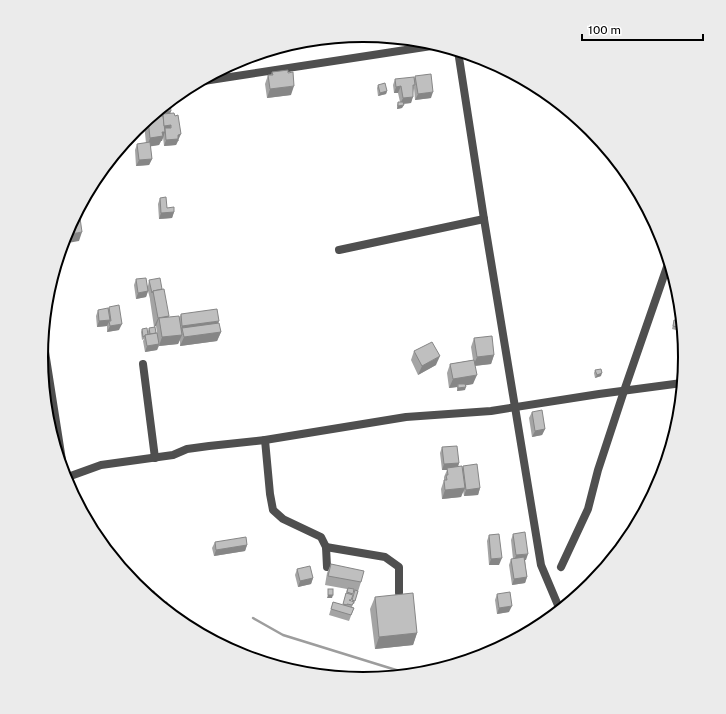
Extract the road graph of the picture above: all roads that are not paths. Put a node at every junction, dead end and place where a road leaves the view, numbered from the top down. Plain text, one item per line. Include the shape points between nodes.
1 (421, 48) edge
2 (459, 57) edge
3 (214, 79) edge
4 (484, 219) junction
5 (339, 250) dead end
6 (666, 271) edge
7 (143, 364) dead end
8 (49, 376) edge
9 (676, 384) edge
10 (624, 391) junction
11 (515, 407) junction
12 (58, 437) edge
13 (265, 440) junction
14 (155, 458) junction
15 (71, 476) edge
16 (326, 547) junction
17 (326, 567) dead end
18 (561, 567) dead end
19 (399, 594) edge
20 (558, 605) edge

1 - 3 street
2 - 4 street
4 - 5 street
4 - 11 street
6 - 10 street
7 - 14 street
8 - 12 street
9 - 10 street
10 - 11 street
10 - 18 street via 588,509
11 - 13 street via 392,419
11 - 20 street via 541,565
13 - 14 street via 187,449
13 - 16 street via 273,510 283,519 321,537
14 - 15 street via 101,465
16 - 17 street
16 - 19 street via 385,556 399,567

